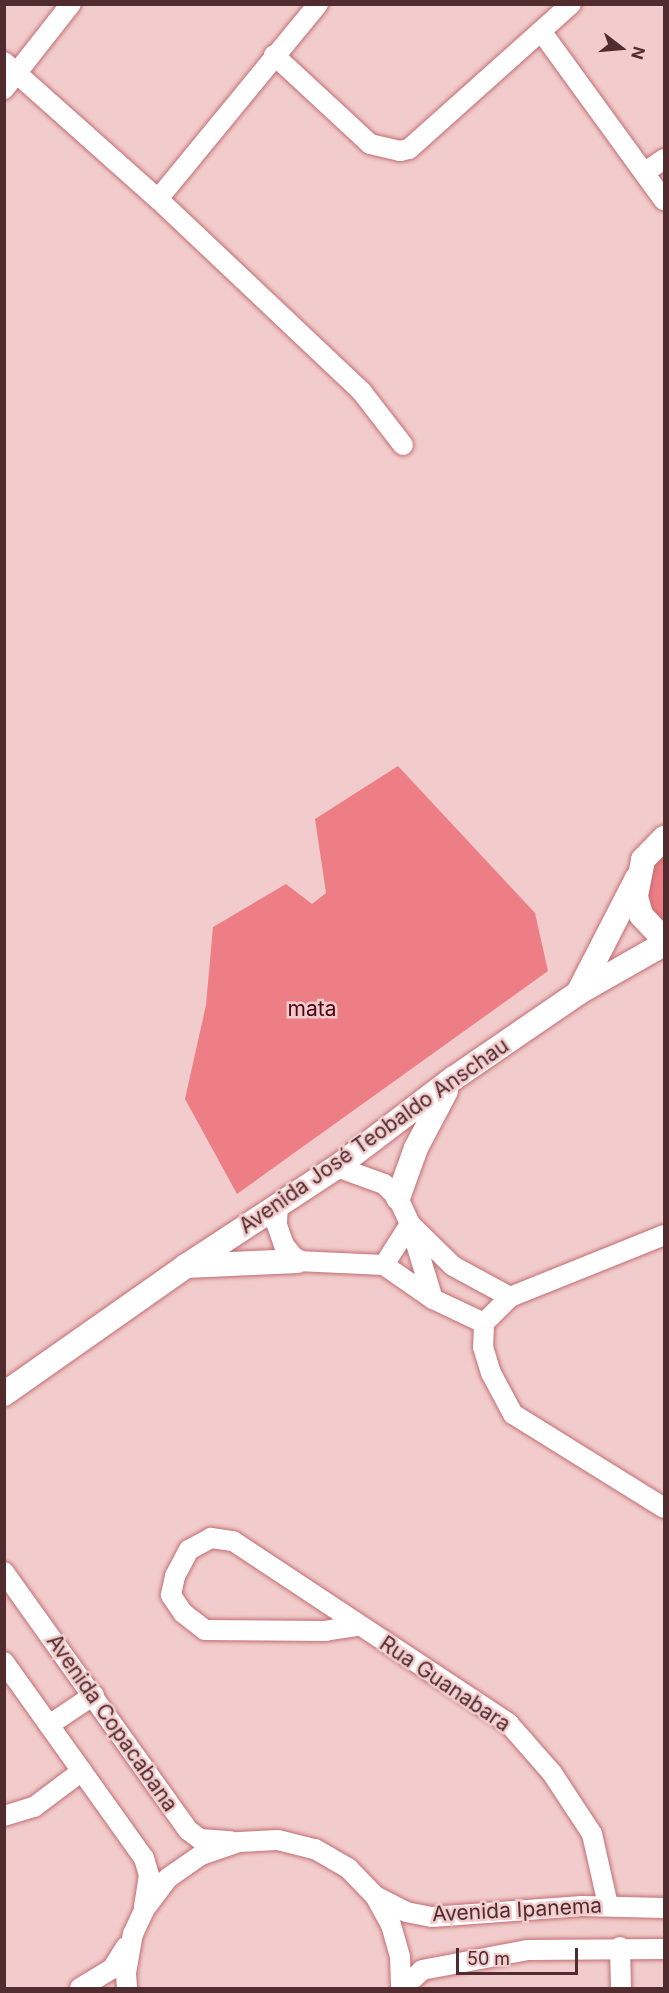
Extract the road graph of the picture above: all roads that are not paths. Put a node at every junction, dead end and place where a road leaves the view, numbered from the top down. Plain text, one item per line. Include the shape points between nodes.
1 (71, 4) edge
2 (318, 4) edge
3 (571, 4) edge
4 (541, 31) junction
5 (274, 56) junction
6 (11, 67) edge
7 (4, 89) edge
8 (664, 159) edge
9 (645, 172) junction
10 (158, 199) junction
11 (664, 200) edge
12 (403, 445) dead end
13 (664, 838) edge
14 (637, 878) junction
15 (664, 942) edge
16 (578, 993) junction
17 (454, 1078) junction
18 (337, 1167) junction
19 (398, 1198) junction
20 (278, 1204) junction
21 (410, 1224) junction
22 (664, 1235) edge
23 (297, 1261) junction
24 (384, 1265) junction
25 (186, 1266) junction
26 (510, 1297) junction
27 (432, 1299) junction
28 (484, 1323) junction
29 (8, 1397) edge
30 (664, 1508) edge
31 (4, 1572) edge
32 (356, 1626) junction
33 (4, 1662) edge
34 (94, 1695) junction
35 (49, 1725) junction
36 (82, 1771) junction
37 (4, 1816) edge
38 (239, 1842) junction
39 (375, 1896) junction
40 (608, 1905) junction
41 (664, 1908) edge
42 (144, 1910) junction
43 (133, 1934) junction
44 (620, 1947) junction
45 (664, 1949) edge
46 (80, 1989) edge
47 (127, 1989) edge
48 (402, 1989) edge
49 (621, 1989) edge

1 - 6 street
2 - 5 street
3 - 4 street
4 - 5 street via 409,149 400,151 370,144
4 - 9 street
5 - 10 street
6 - 7 street
6 - 10 street
8 - 9 street
9 - 11 street
10 - 12 street via 362,392
13 - 14 street, Avenida José Teobaldo Anschau via 643,860
14 - 15 street via 636,897 641,915
14 - 16 street, Avenida José Teobaldo Anschau
15 - 16 street
16 - 17 street, Avenida José Teobaldo Anschau
17 - 18 street, Avenida José Teobaldo Anschau
17 - 19 street via 430,1116
18 - 19 street via 384,1184
18 - 20 street, Avenida José Teobaldo Anschau
19 - 21 street
20 - 23 street via 278,1225 284,1245
20 - 25 street, Avenida José Teobaldo Anschau
21 - 24 street
21 - 26 street via 453,1266
21 - 27 street
22 - 26 street
23 - 24 street
23 - 25 street
24 - 27 street
25 - 29 street, Avenida José Teobaldo Anschau
26 - 28 street
27 - 28 street
28 - 30 street via 483,1347 491,1374 513,1414
31 - 34 street, Avenida Copacabana
32 - 32 street, Rua Guanabara via 233,1541 211,1538 189,1550 174,1576 171,1595 183,1613 205,1630 326,1631
32 - 40 street, Rua Guanabara via 416,1660 509,1724 552,1773 592,1834
33 - 35 street
34 - 35 street
34 - 38 street, Avenida Copacabana via 188,1830 200,1839
35 - 36 street
36 - 37 street via 34,1807
36 - 42 street via 144,1858 149,1875
38 - 39 street via 278,1840 315,1849 348,1868
38 - 42 street via 201,1855 177,1872
39 - 40 street, Avenida Ipanema via 406,1912 432,1917
39 - 48 street via 391,1925 400,1957
40 - 41 street, Avenida Ipanema
42 - 43 street
43 - 46 street via 112,1969
43 - 47 street
44 - 45 street, Avenida Ipanema
44 - 48 street, Avenida Ipanema via 528,1950 449,1964 422,1970
44 - 49 street

